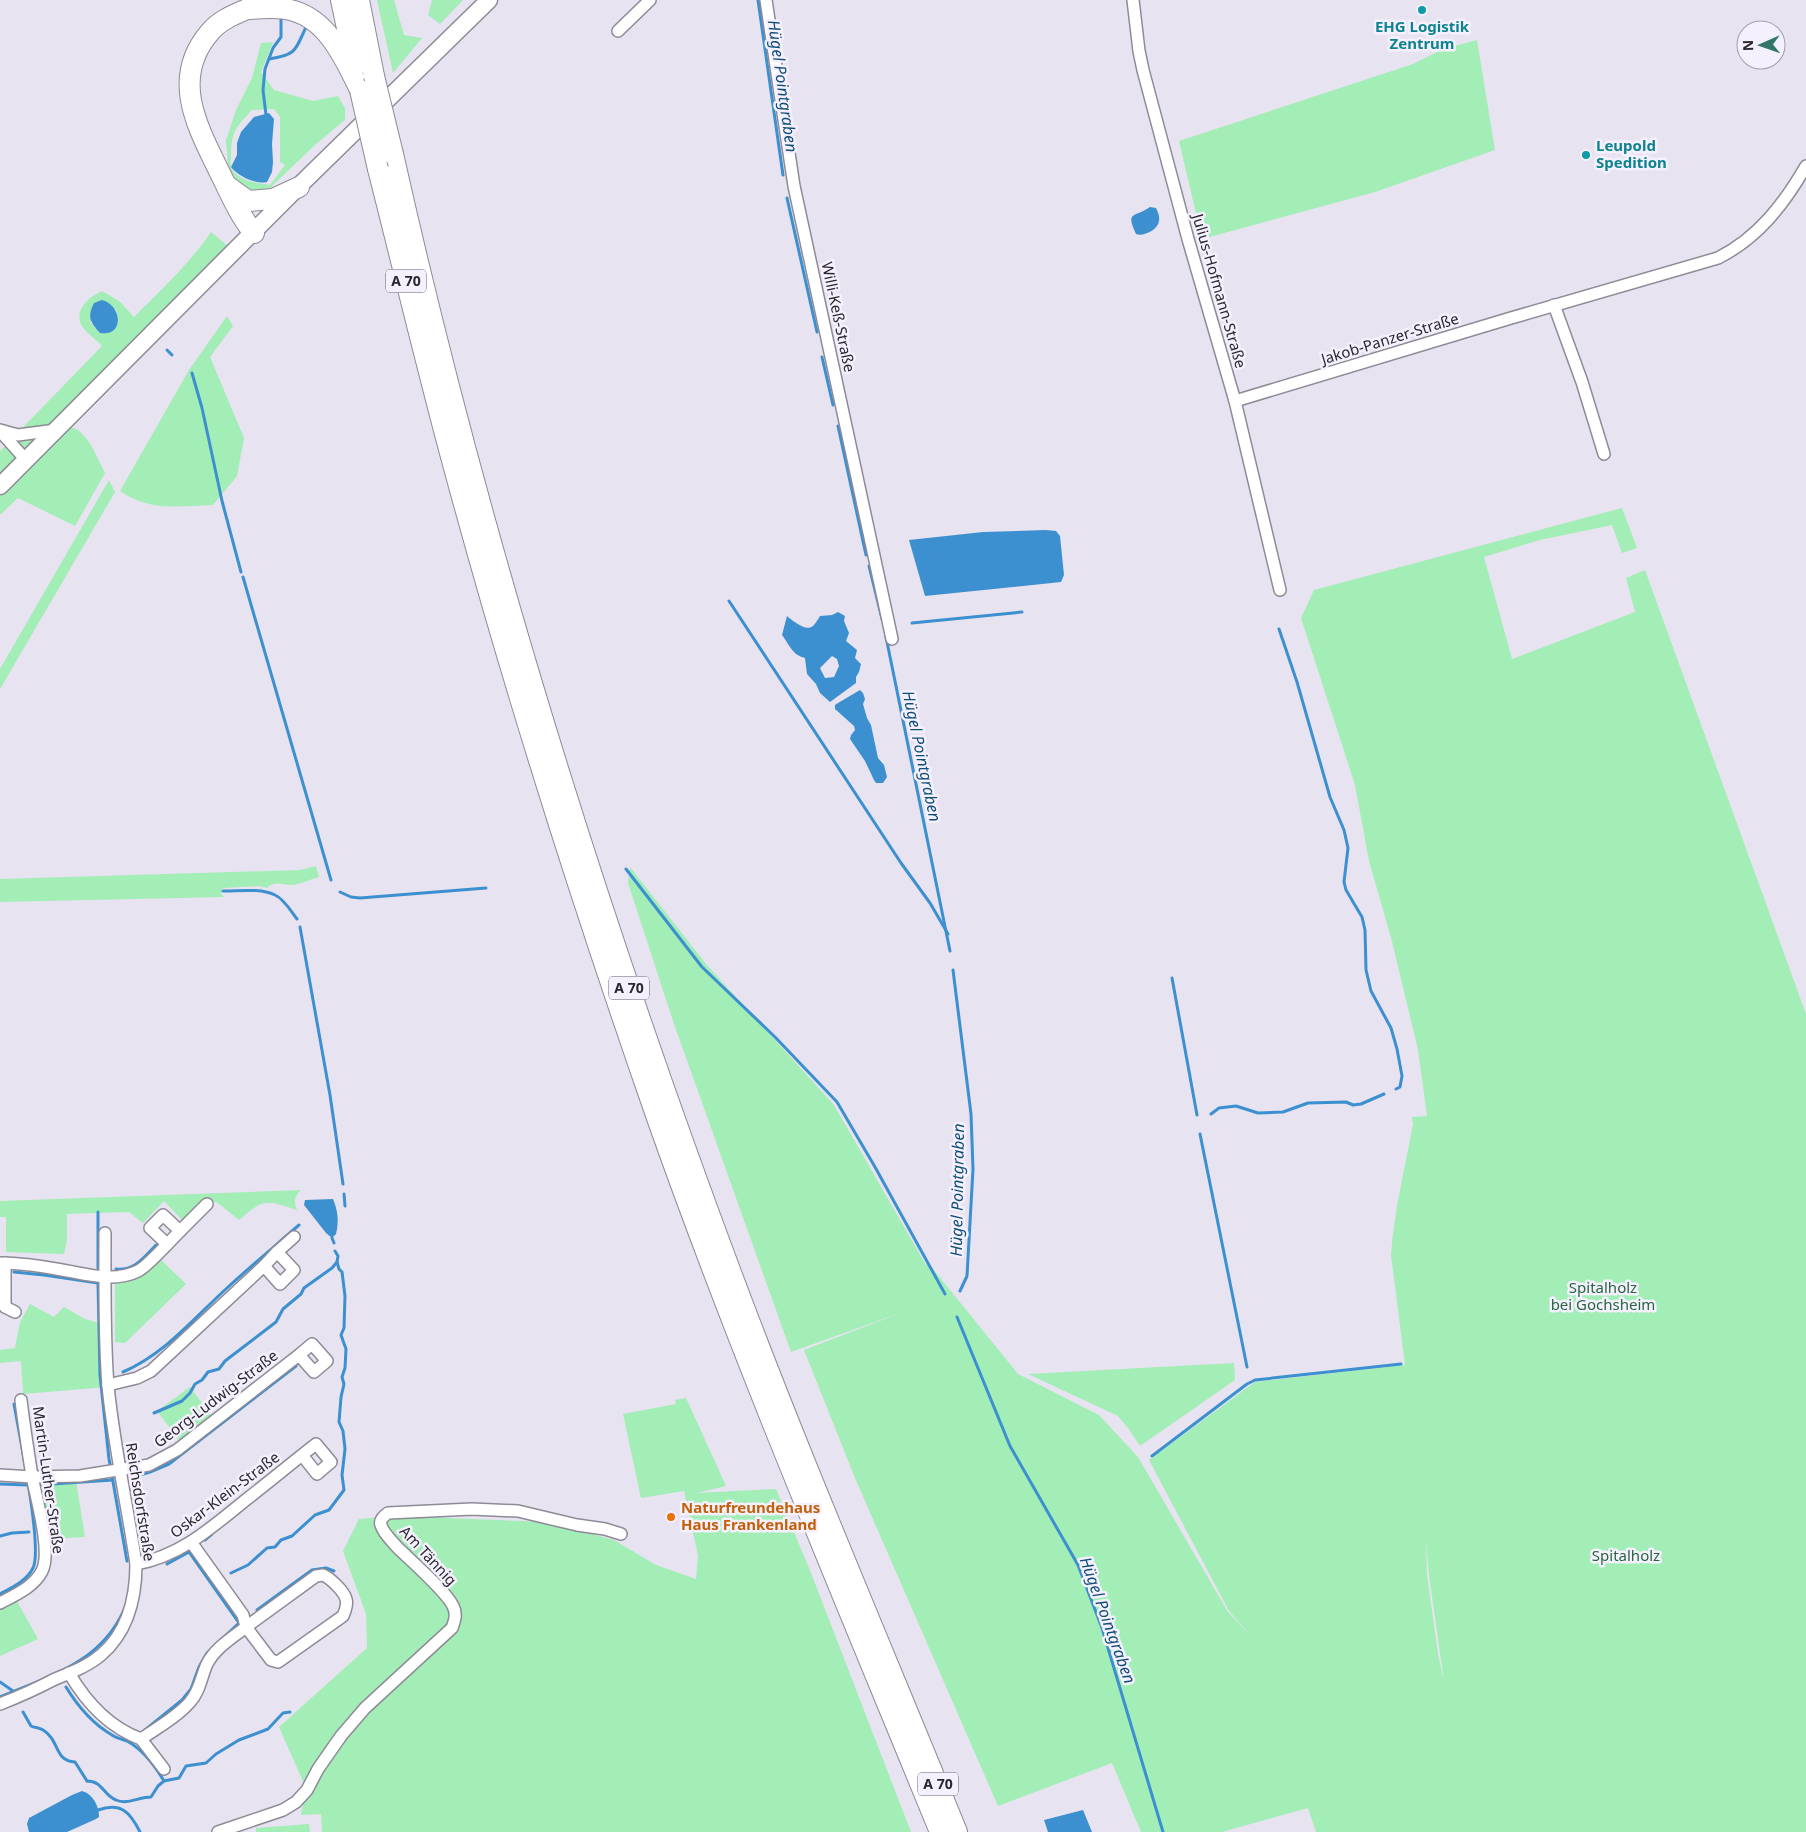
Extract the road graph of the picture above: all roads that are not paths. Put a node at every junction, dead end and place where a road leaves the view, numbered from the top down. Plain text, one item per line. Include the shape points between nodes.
1 (341, 0) edge
2 (359, 0) edge
3 (489, 0) edge
4 (650, 0) edge
5 (766, 0) edge
6 (1133, 0) edge
7 (258, 4) edge
8 (618, 32) dead end
9 (367, 83) junction
10 (1806, 166) edge
11 (226, 184) junction
12 (299, 187) junction
13 (254, 233) junction
14 (1554, 305) junction
15 (1235, 401) junction
16 (56, 430) junction
17 (0, 431) edge
18 (1604, 454) dead end
19 (26, 460) junction
20 (0, 486) edge
21 (1280, 590) dead end
22 (892, 639) dead end
23 (207, 1204) dead end
24 (180, 1231) junction
25 (105, 1233) dead end
26 (294, 1237) dead end
27 (166, 1244) junction
28 (278, 1252) junction
29 (2, 1263) edge
30 (264, 1266) junction
31 (105, 1278) junction
32 (15, 1312) dead end
33 (299, 1355) dead end
34 (108, 1386) junction
35 (21, 1400) dead end
36 (302, 1455) dead end
37 (121, 1470) junction
38 (0, 1475) edge
39 (32, 1477) junction
40 (621, 1534) dead end
41 (191, 1542) junction
42 (136, 1564) junction
43 (0, 1603) edge
44 (246, 1627) junction
45 (68, 1674) junction
46 (0, 1704) edge
47 (141, 1739) junction
48 (164, 1769) dead end
49 (218, 1832) edge
50 (940, 1832) edge
51 (957, 1832) edge

1 - 9 highway, A 70
2 - 9 highway, A 70
3 - 12 main road
4 - 8 street
5 - 22 street, Willi-Keß-Straße via 794,186
6 - 15 street, Julius-Hofmann-Straße via 1143,70
7 - 9 highway via 287,9 311,19 335,42
7 - 11 highway via 228,18 210,31 200,45 189,74 192,110
9 - 50 highway, A 70, bridge via 378,169 434,393 508,658 590,924 737,1333
9 - 51 highway, A 70, bridge via 393,154 427,302 522,651 608,926 670,1106 757,1340
10 - 14 street, Jakob-Panzer-Straße via 1764,226 1731,251 1708,261
11 - 12 highway via 248,201 273,199
11 - 13 highway
12 - 13 main road
13 - 16 main road
14 - 15 street, Jakob-Panzer-Straße
14 - 18 street
15 - 21 street, Julius-Hofmann-Straße
16 - 17 street via 18,435
16 - 19 main road
17 - 19 street
19 - 20 main road
23 - 24 street
24 - 27 street
24 - 27 street via 163,1215 150,1228
25 - 31 street, Reichsdorfstraße
26 - 28 street
27 - 31 street via 139,1271
28 - 30 street
28 - 30 street via 294,1270 280,1284
29 - 31 street
29 - 32 street via 5,1307
30 - 34 street via 151,1370 137,1378
31 - 34 street, Reichsdorfstraße
33 - 37 street, Georg-Ludwig-Straße via 163,1459 150,1466
34 - 37 street, Reichsdorfstraße
35 - 39 street, Martin-Luther-Straße
36 - 41 street, Oskar-Klein-Straße
37 - 39 street, Georg-Ludwig-Straße via 80,1476
37 - 42 street, Reichsdorfstraße
38 - 39 street, Georg-Ludwig-Straße
39 - 43 street, Martin-Luther-Straße via 42,1531 44,1564 28,1587
40 - 49 street, Am Tännig via 518,1510 472,1509 384,1516 381,1526 391,1540 453,1605 456,1616 452,1628 365,1708 341,1736 296,1802
41 - 42 street, Oskar-Klein-Straße via 166,1556
41 - 44 street via 243,1615
42 - 45 street, Reichsdorfstraße via 134,1599 121,1630 101,1655
44 - 44 street via 316,1576 330,1578 347,1600 343,1616 278,1662 271,1660
44 - 47 street via 212,1657 197,1693 183,1710
45 - 46 street, Reichsdorfstraße
45 - 47 street via 88,1702 107,1720
47 - 48 street

